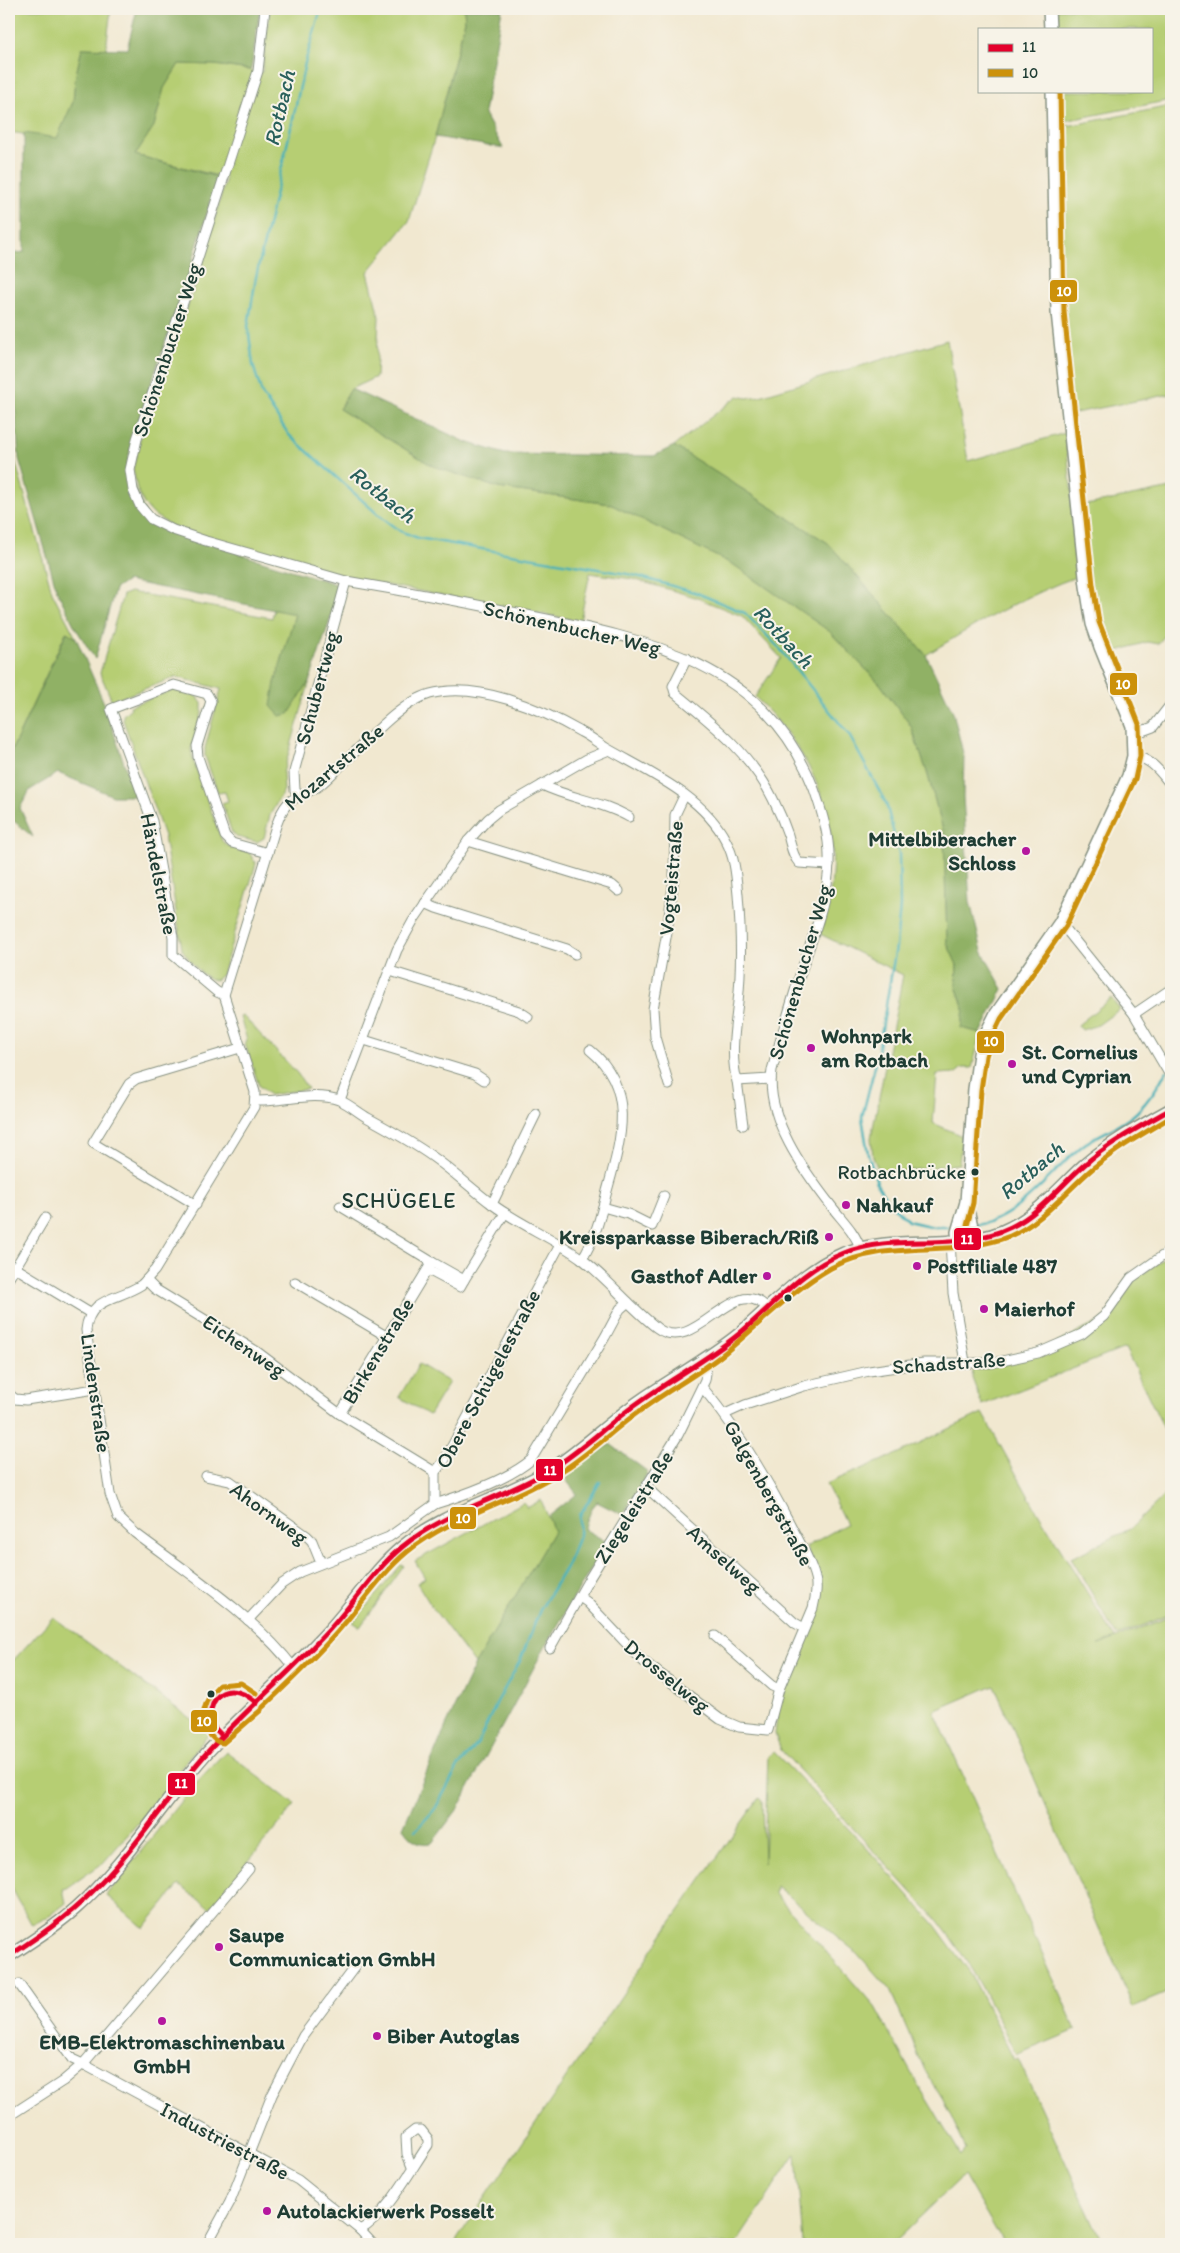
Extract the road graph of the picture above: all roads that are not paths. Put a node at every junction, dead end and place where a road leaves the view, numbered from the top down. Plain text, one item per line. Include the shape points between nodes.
1 (265, 9) edge
2 (1048, 9) edge
3 (1050, 28) edge
4 (1052, 92) edge
5 (346, 580) junction
6 (687, 658) junction
7 (1171, 704) edge
8 (1134, 734) junction
9 (609, 750) junction
10 (1133, 756) junction
11 (542, 785) junction
12 (1171, 785) edge
13 (298, 795) junction
14 (684, 796) junction
15 (629, 817) dead end
16 (468, 841) junction
17 (268, 853) junction
18 (829, 865) junction
19 (619, 891) dead end
20 (425, 903) junction
21 (1060, 922) junction
22 (575, 954) dead end
23 (390, 971) junction
24 (1171, 989) edge
25 (224, 995) junction
26 (1134, 1014) junction
27 (528, 1017) dead end
28 (364, 1040) junction
29 (240, 1048) junction
30 (590, 1050) dead end
31 (1171, 1077) edge
32 (770, 1079) junction
33 (484, 1080) dead end
34 (737, 1081) junction
35 (669, 1085) dead end
36 (340, 1100) junction
37 (256, 1101) junction
38 (1171, 1109) edge
39 (536, 1114) dead end
40 (743, 1125) dead end
41 (664, 1196) dead end
42 (492, 1204) junction
43 (196, 1205) junction
44 (340, 1206) dead end
45 (603, 1207) junction
46 (505, 1213) junction
47 (45, 1218) dead end
48 (964, 1232) junction
49 (560, 1245) junction
50 (860, 1248) junction
51 (1171, 1250) edge
52 (582, 1259) junction
53 (12, 1266) edge
54 (430, 1266) junction
55 (9, 1278) edge
56 (146, 1280) junction
57 (296, 1282) dead end
58 (628, 1302) junction
59 (767, 1308) junction
60 (90, 1313) junction
61 (386, 1336) junction
62 (700, 1362) junction
63 (965, 1362) junction
64 (702, 1387) junction
65 (95, 1389) junction
66 (9, 1394) edge
67 (340, 1414) junction
68 (725, 1414) junction
69 (435, 1472) junction
70 (206, 1476) dead end
71 (646, 1487) junction
72 (435, 1504) junction
73 (321, 1563) junction
74 (580, 1597) junction
75 (248, 1620) junction
76 (804, 1628) junction
77 (715, 1636) dead end
78 (550, 1648) dead end
79 (294, 1668) junction
80 (780, 1689) junction
81 (768, 1730) joint
82 (249, 1869) dead end
83 (9, 1956) edge
84 (356, 1966) dead end
85 (19, 1984) dead end
86 (83, 2064) junction
87 (9, 2116) edge
88 (248, 2152) junction
89 (412, 2167) dead end
90 (360, 2230) junction
91 (207, 2244) edge
92 (373, 2244) edge

1 - 5 street, Schönenbucher Weg via 258,71 136,438 130,470 133,490 151,519 206,541
2 - 3 street
4 - 8 street via 1057,312 1077,508 1092,624
5 - 6 street, Schönenbucher Weg via 586,627 644,641
5 - 13 street, Schubertweg via 294,772
6 - 18 street, Schönenbucher Weg via 726,680 753,702 794,750 821,812 828,839
6 - 18 street via 673,686 675,693 720,730 756,770 780,814 799,863
7 - 8 street via 1153,727
8 - 10 street
9 - 11 street
9 - 13 street, Mozartstraße via 561,721 499,697 445,691 406,705 331,775
9 - 14 street, Mozartstraße via 628,758
10 - 12 street via 1149,760
10 - 21 street via 1128,776
11 - 15 street via 612,807
11 - 16 street via 499,810
13 - 17 street, Mozartstraße via 280,813
14 - 34 street, Vogteistraße via 710,817 721,832 736,871 742,952 733,1051
14 - 35 street, Vogteistraße via 675,815 674,878 653,1009 655,1037
16 - 19 street via 612,885
16 - 20 street
17 - 25 street, Mozartstraße
17 - 25 street, Händelstraße via 232,843 225,836 198,758 198,746 211,700 207,694 174,685 111,709 152,821 173,937 173,955
18 - 32 street, Schönenbucher Weg via 820,921 800,974
20 - 22 street
20 - 23 street via 397,950
21 - 26 street
21 - 48 street via 995,1015 979,1054
23 - 27 street via 519,1011
23 - 28 street
24 - 26 street
25 - 29 street
26 - 31 street
28 - 33 street via 474,1074
28 - 36 street
29 - 37 street
29 - 43 street via 136,1079 129,1084 93,1143
30 - 45 street via 601,1058 612,1076 621,1101 619,1149
32 - 34 street
32 - 50 street, Schönenbucher Weg via 774,1108 783,1132 815,1184 856,1237
34 - 40 street, Vogteistraße
36 - 37 street
36 - 42 street via 433,1157
37 - 43 street, Lindenstraße
38 - 48 street via 1102,1152 1013,1227
39 - 42 street
41 - 45 street via 652,1226 628,1214
42 - 46 street
43 - 56 street, Lindenstraße
44 - 54 street
45 - 52 street via 590,1246
46 - 49 street
46 - 54 street via 464,1280
47 - 53 street
48 - 50 street
48 - 63 street via 953,1292
49 - 52 street
49 - 69 street, Obere Schügelestraße via 444,1461
50 - 59 street via 830,1260
51 - 63 street, Schadstraße via 1131,1278 1104,1316 1082,1334 1023,1357 993,1363
52 - 58 street
53 - 55 street
53 - 60 street
54 - 61 street, Birkenstraße
56 - 60 street, Lindenstraße via 105,1301
56 - 67 street, Eichenweg via 155,1290 256,1350
57 - 61 street
58 - 59 street via 658,1328 678,1335 742,1300 760,1300
58 - 72 street via 616,1316 531,1460 472,1492
59 - 62 street
60 - 65 street, Lindenstraße via 86,1330
61 - 67 street, Birkenstraße
62 - 64 street, Ziegeleistraße via 706,1373
62 - 79 street via 638,1402 550,1469 428,1528 410,1540 385,1563
63 - 68 street, Schadstraße via 924,1363 848,1375 745,1404
64 - 68 street, Galgenbergstraße
64 - 71 street, Ziegeleistraße via 678,1435
65 - 66 street via 26,1400
65 - 75 street, Lindenstraße via 110,1494 118,1516 135,1533
67 - 69 street, Birkenstraße
68 - 76 street, Galgenbergstraße via 768,1483 813,1572 816,1597
69 - 72 street, Obere Schügelestraße
70 - 73 street, Ahornweg via 230,1481 307,1536
71 - 74 street, Ziegeleistraße
71 - 76 street, Amselweg
72 - 73 street via 389,1537
73 - 75 street via 282,1584
74 - 78 street, Ziegeleistraße
74 - 81 street, Drosselweg via 643,1661 720,1719 748,1729
75 - 79 street, Lindenstraße
76 - 80 street, Galgenbergstraße
77 - 80 street via 772,1686
79 - 83 street via 222,1736 122,1860 75,1909
80 - 81 street, Galgenbergstraße
82 - 86 street
84 - 88 street via 303,2036 272,2095
85 - 86 street, Industriestraße via 72,2059
86 - 87 street
86 - 88 street, Industriestraße
88 - 90 street, Industriestraße via 298,2180
88 - 91 street via 230,2202
89 - 90 street via 372,2224
90 - 92 street, Industriestraße

